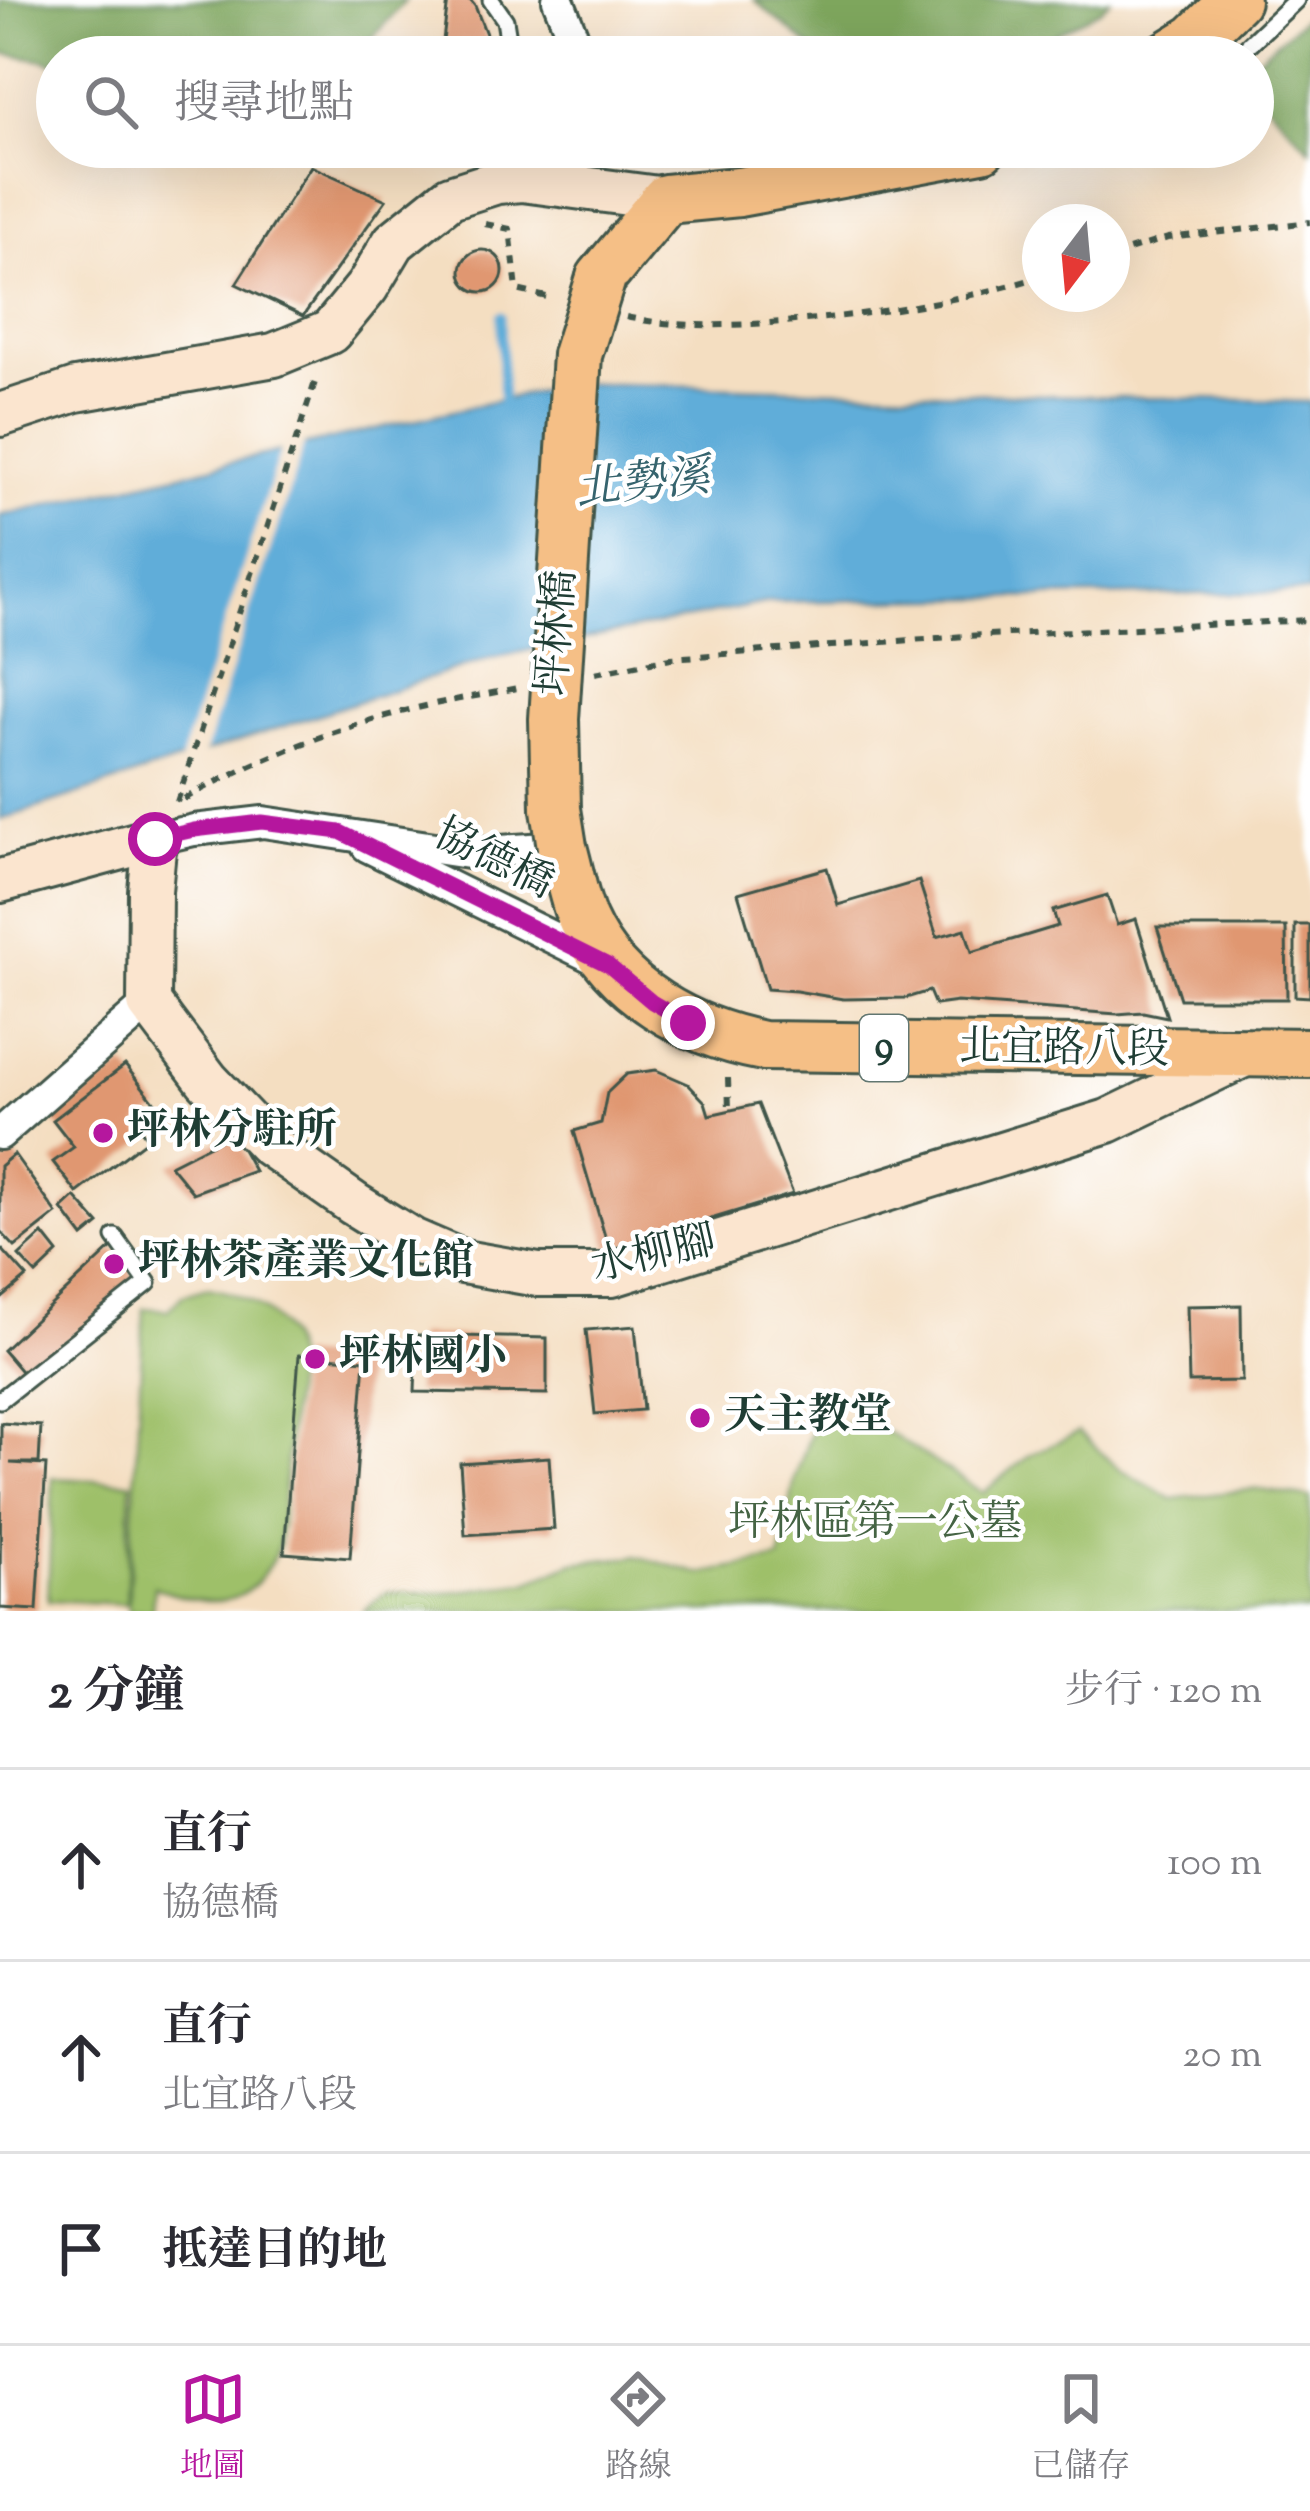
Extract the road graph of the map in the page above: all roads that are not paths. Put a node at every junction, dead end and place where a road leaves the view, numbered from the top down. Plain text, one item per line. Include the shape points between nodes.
1 (491, 0) edge
2 (558, 0) edge
3 (1234, 0) edge
4 (1296, 0) edge
5 (508, 36) edge
6 (572, 36) edge
7 (1194, 36) edge
8 (1258, 36) edge
9 (516, 168) edge
10 (578, 168) edge
11 (869, 168) edge
12 (666, 200) junction
13 (0, 415) edge
14 (166, 822) junction
15 (340, 832) junction
16 (562, 847) junction
17 (0, 881) edge
18 (608, 965) junction
19 (149, 1003) junction
20 (1310, 1053) edge
21 (1246, 1054) junction
22 (0, 1134) edge
23 (115, 1238) dead end
24 (0, 1400) edge

1 - 5 lane
2 - 6 street
3 - 7 main road
4 - 8 lane
9 - 13 main road via 450,197 394,242 330,332 274,356 76,390
10 - 12 main road
11 - 12 main road
12 - 16 main road, 坪林橋 / 9, bridge via 595,298 577,355 554,718
14 - 15 street, 協德橋 via 194,830 262,822
14 - 17 main road
14 - 19 main road via 151,891
15 - 16 street, 協德橋 via 468,853
15 - 18 street, 協德橋
16 - 18 main road, 北宜路八段 / 9 via 582,919
18 - 21 main road, 北宜路八段 / 9 via 688,1023 763,1046
19 - 21 main road, 水柳腳 via 267,1143 336,1192 464,1262 538,1275 612,1275 945,1173 1108,1121
19 - 22 street
20 - 21 main road, 北宜路八段 / 9
23 - 24 lane via 148,1283

